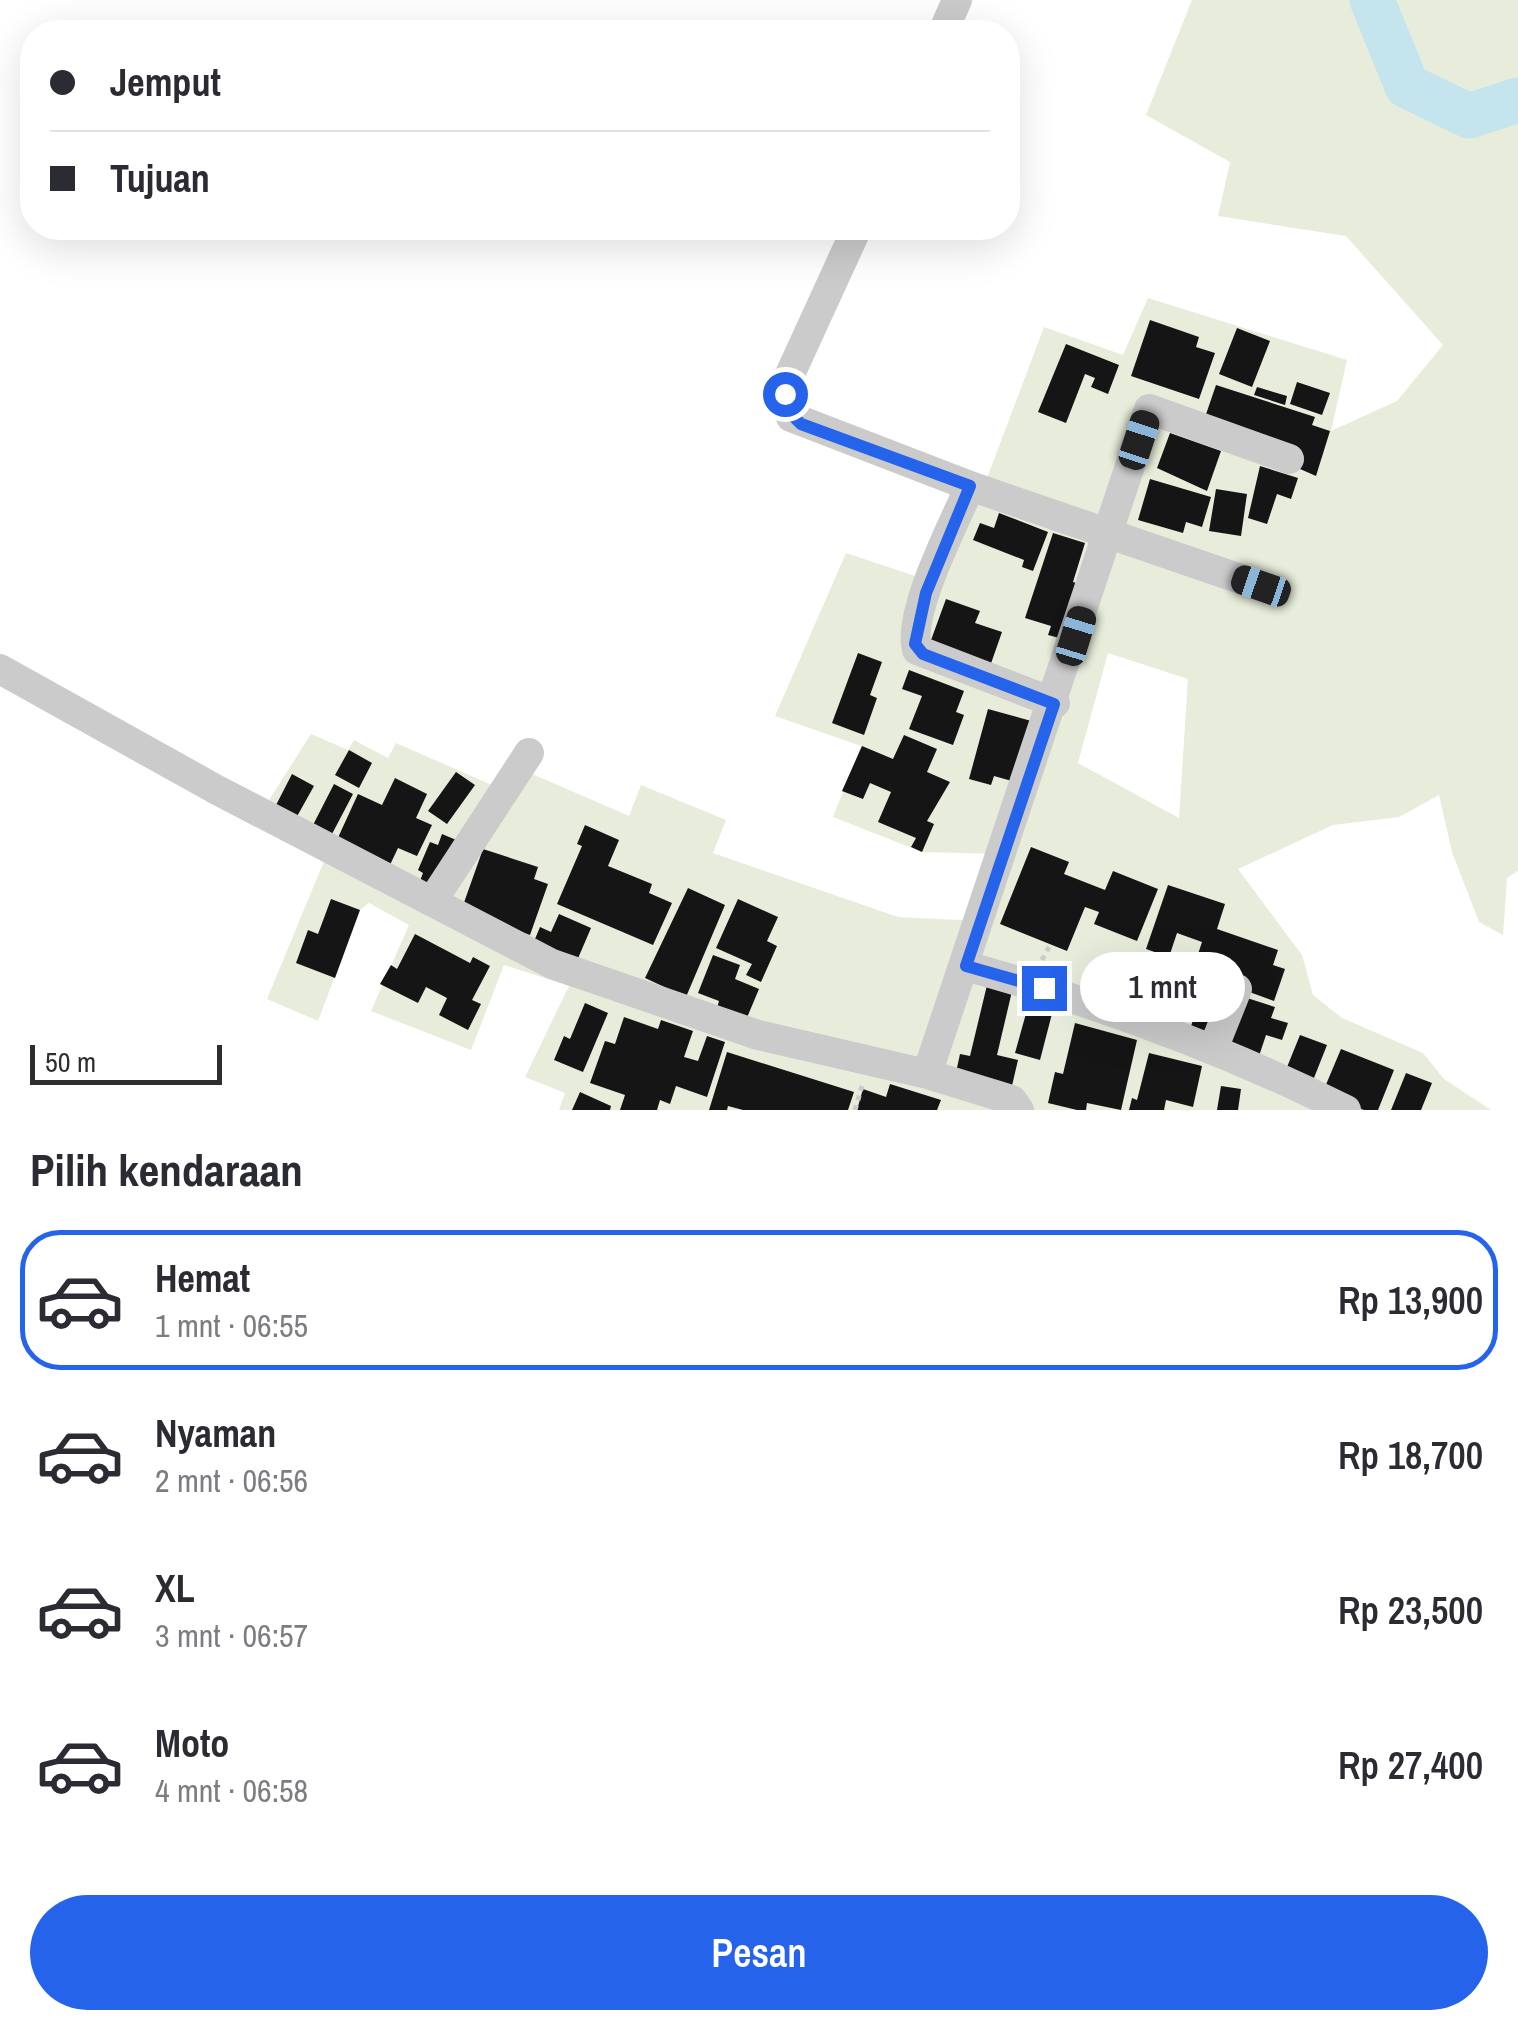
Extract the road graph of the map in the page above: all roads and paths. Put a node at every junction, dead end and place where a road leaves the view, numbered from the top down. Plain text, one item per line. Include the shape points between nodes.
1 (851, 240) edge
2 (1289, 458) dead end
3 (970, 486) junction
4 (1108, 533) junction
5 (1261, 586) dead end
6 (0, 669) edge
7 (1054, 704) junction
8 (529, 753) dead end
9 (433, 900) junction
10 (966, 966) junction
11 (1237, 988) dead end
12 (1212, 1048) junction
13 (928, 1074) junction
14 (1018, 1110) edge
15 (1346, 1110) edge

1 - 3 street via 791,370 788,411 801,424
2 - 4 street via 1149,409
3 - 4 street
3 - 7 street via 926,593 917,650
4 - 5 street
4 - 7 street
6 - 9 street via 216,790
7 - 10 street
8 - 9 street
9 - 13 street via 608,986 758,1035
10 - 12 street
10 - 13 street
11 - 12 street
12 - 15 street
13 - 14 street via 1012,1100

